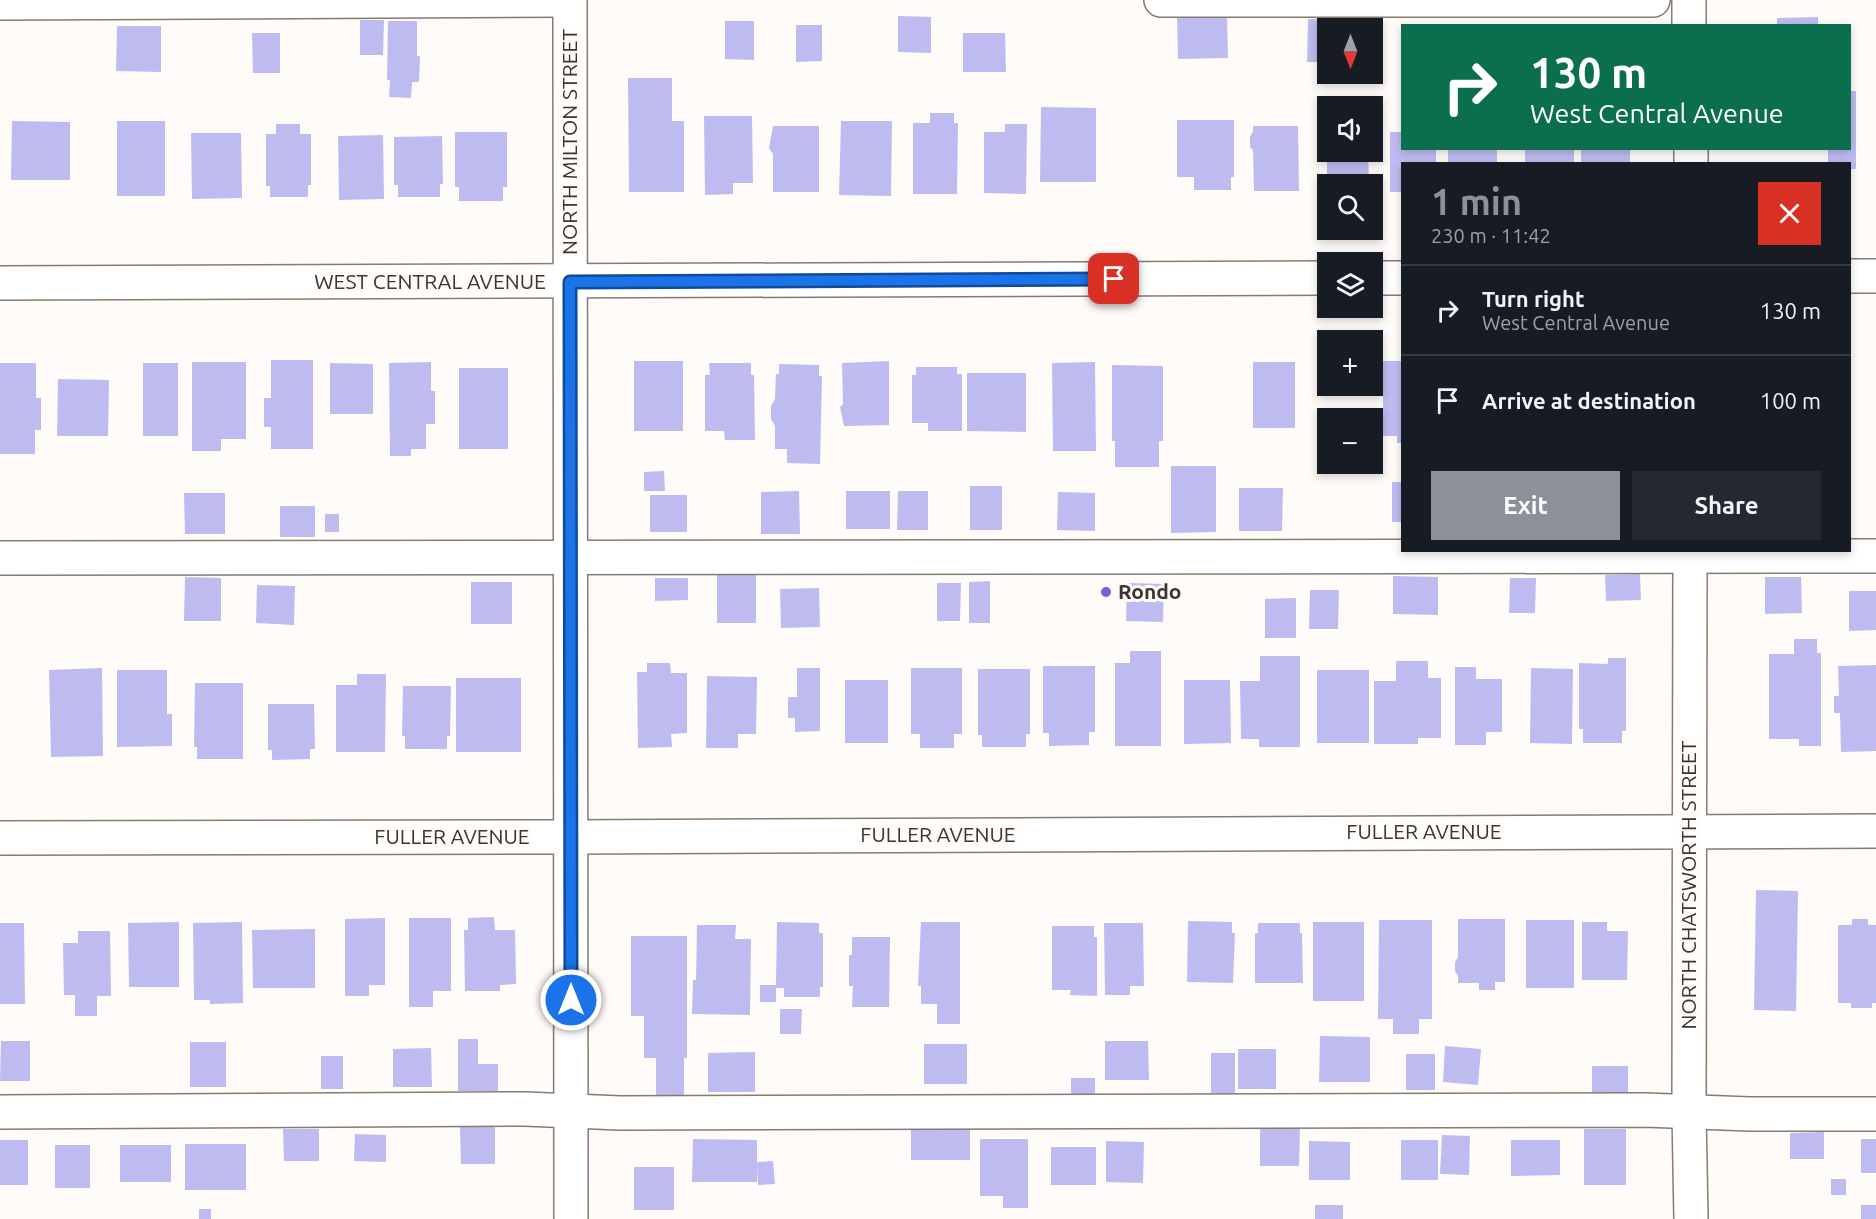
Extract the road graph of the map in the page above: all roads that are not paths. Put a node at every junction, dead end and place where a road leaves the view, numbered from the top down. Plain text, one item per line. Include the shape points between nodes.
1 (561, 0) edge
2 (570, 0) edge
3 (1161, 0) edge
4 (1653, 0) edge
5 (1689, 0) edge
6 (0, 3) edge
7 (1689, 24) edge
8 (1851, 276) edge
9 (1876, 276) edge
10 (1317, 278) edge
11 (1383, 278) edge
12 (1401, 278) edge
13 (570, 282) junction
14 (0, 283) edge
15 (1690, 554) edge
16 (1876, 556) edge
17 (571, 557) junction
18 (0, 558) edge
19 (1690, 831) junction
20 (1876, 831) edge
21 (572, 837) junction
22 (0, 838) edge
23 (0, 1112) edge
24 (570, 1112) junction
25 (1689, 1112) junction
26 (1876, 1114) edge
27 (571, 1219) edge
28 (1691, 1219) edge

1 - 6 street
2 - 13 street, NORTH MILTON STREET
3 - 4 street
5 - 7 street
8 - 9 street
10 - 13 street, WEST CENTRAL AVENUE
11 - 12 street
13 - 14 street, WEST CENTRAL AVENUE
13 - 17 street, NORTH MILTON STREET
15 - 16 street
15 - 17 street
15 - 19 street, NORTH CHATSWORTH STREET
17 - 18 street
17 - 21 street, NORTH MILTON STREET
19 - 20 street, FULLER AVENUE
19 - 21 street, FULLER AVENUE
19 - 25 street, NORTH CHATSWORTH STREET
21 - 22 street, FULLER AVENUE
21 - 24 street, NORTH MILTON STREET
23 - 24 street
24 - 25 street
24 - 27 street, NORTH MILTON STREET
25 - 26 street
25 - 28 street, NORTH CHATSWORTH STREET

